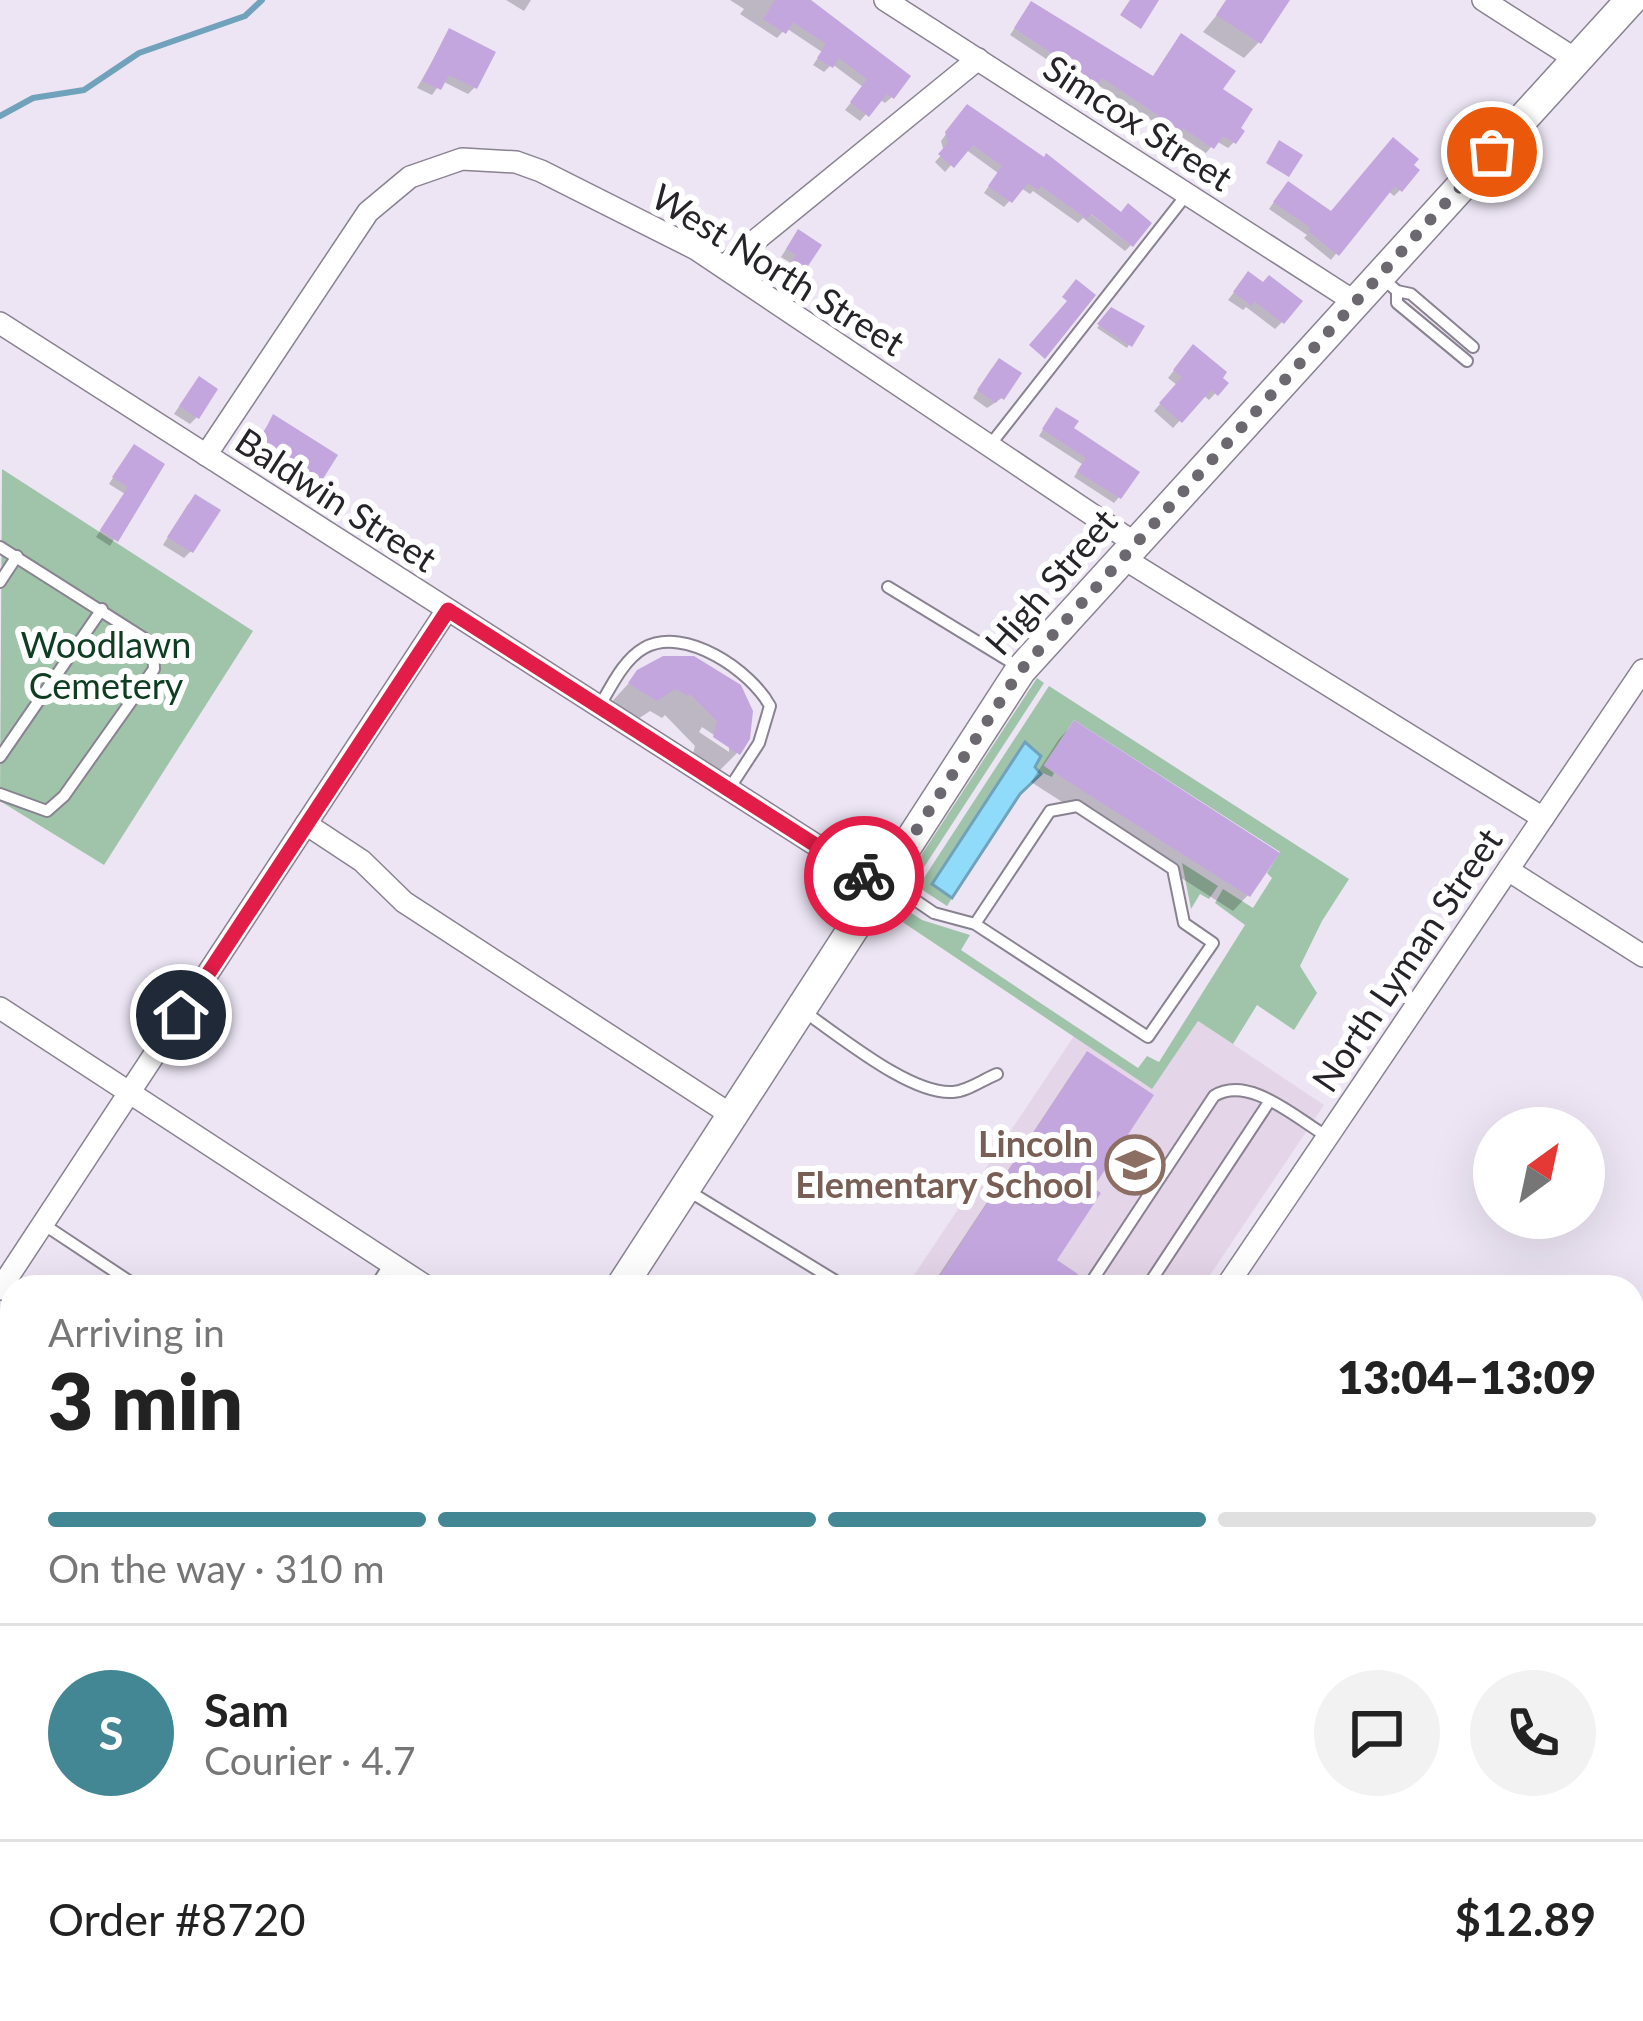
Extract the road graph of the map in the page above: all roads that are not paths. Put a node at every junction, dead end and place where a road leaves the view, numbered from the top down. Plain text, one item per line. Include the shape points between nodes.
1 (885, 0) edge
2 (1483, 0) edge
3 (1631, 0) edge
4 (978, 59) junction
5 (1577, 60) junction
6 (1187, 194) junction
7 (724, 266) junction
8 (1388, 283) junction
9 (1355, 302) junction
10 (0, 323) edge
11 (1474, 347) dead end
12 (1467, 361) dead end
13 (990, 446) junction
14 (206, 455) junction
15 (0, 547) edge
16 (1129, 551) junction
17 (17, 556) junction
18 (0, 582) edge
19 (888, 587) dead end
20 (102, 610) junction
21 (448, 610) junction
22 (1022, 669) junction
23 (1643, 670) edge
24 (599, 707) junction
25 (0, 757) edge
26 (729, 789) junction
27 (0, 794) edge
28 (1543, 818) junction
29 (306, 824) junction
30 (1508, 870) junction
31 (882, 882) junction
32 (975, 924) junction
33 (1643, 956) edge
34 (0, 1008) edge
35 (800, 1009) junction
36 (997, 1074) dead end
37 (131, 1092) junction
38 (1269, 1102) junction
39 (733, 1116) junction
40 (1328, 1137) junction
41 (684, 1189) junction
42 (43, 1224) junction
43 (391, 1262) junction
44 (9, 1275) edge
45 (120, 1275) edge
46 (383, 1275) edge
47 (410, 1275) edge
48 (629, 1275) edge
49 (827, 1275) edge
50 (1096, 1275) edge
51 (1155, 1275) edge
52 (1234, 1275) edge

1 - 4 street, Simcox Street
2 - 5 street
3 - 5 main road, High Street
4 - 6 street, Simcox Street
4 - 7 street
5 - 8 main road, High Street
6 - 9 street, Simcox Street
6 - 13 lane
7 - 13 street, West North Street
7 - 14 street, West North Street via 516,162 435,165 368,212
8 - 9 main road, High Street
8 - 11 lane
8 - 12 lane via 1397,303
9 - 16 main road, High Street
10 - 14 street, Baldwin Street
13 - 16 street, West North Street
14 - 21 street, Baldwin Street
15 - 17 lane
16 - 22 main road, High Street
16 - 28 street, West North Street
17 - 18 lane
17 - 20 lane
19 - 22 lane
20 - 25 lane
20 - 27 lane via 145,639 154,669 47,811
21 - 24 street, Baldwin Street
21 - 29 street
22 - 31 main road, High Street
23 - 28 street, North Lyman Street
24 - 26 street, Baldwin Street
24 - 26 lane via 645,647 684,643 724,663 770,706 759,742
26 - 31 street, Baldwin Street
28 - 30 street, North Lyman Street
29 - 37 street
29 - 39 street via 404,902
30 - 33 street
30 - 40 street, North Lyman Street
31 - 32 lane via 934,914
31 - 35 main road, High Street
32 - 32 lane via 1148,1037 1213,943 1184,923 1173,868 1077,806 1050,811
34 - 37 street
35 - 36 lane via 922,1087 947,1093
35 - 39 main road, High Street
37 - 42 street
37 - 43 street
38 - 40 lane
38 - 50 lane via 1244,1088 1214,1096
38 - 51 lane
39 - 41 main road, High Street
40 - 52 street, North Lyman Street
41 - 48 main road, High Street
41 - 49 lane
42 - 44 street
42 - 45 lane
43 - 46 lane
43 - 47 street

